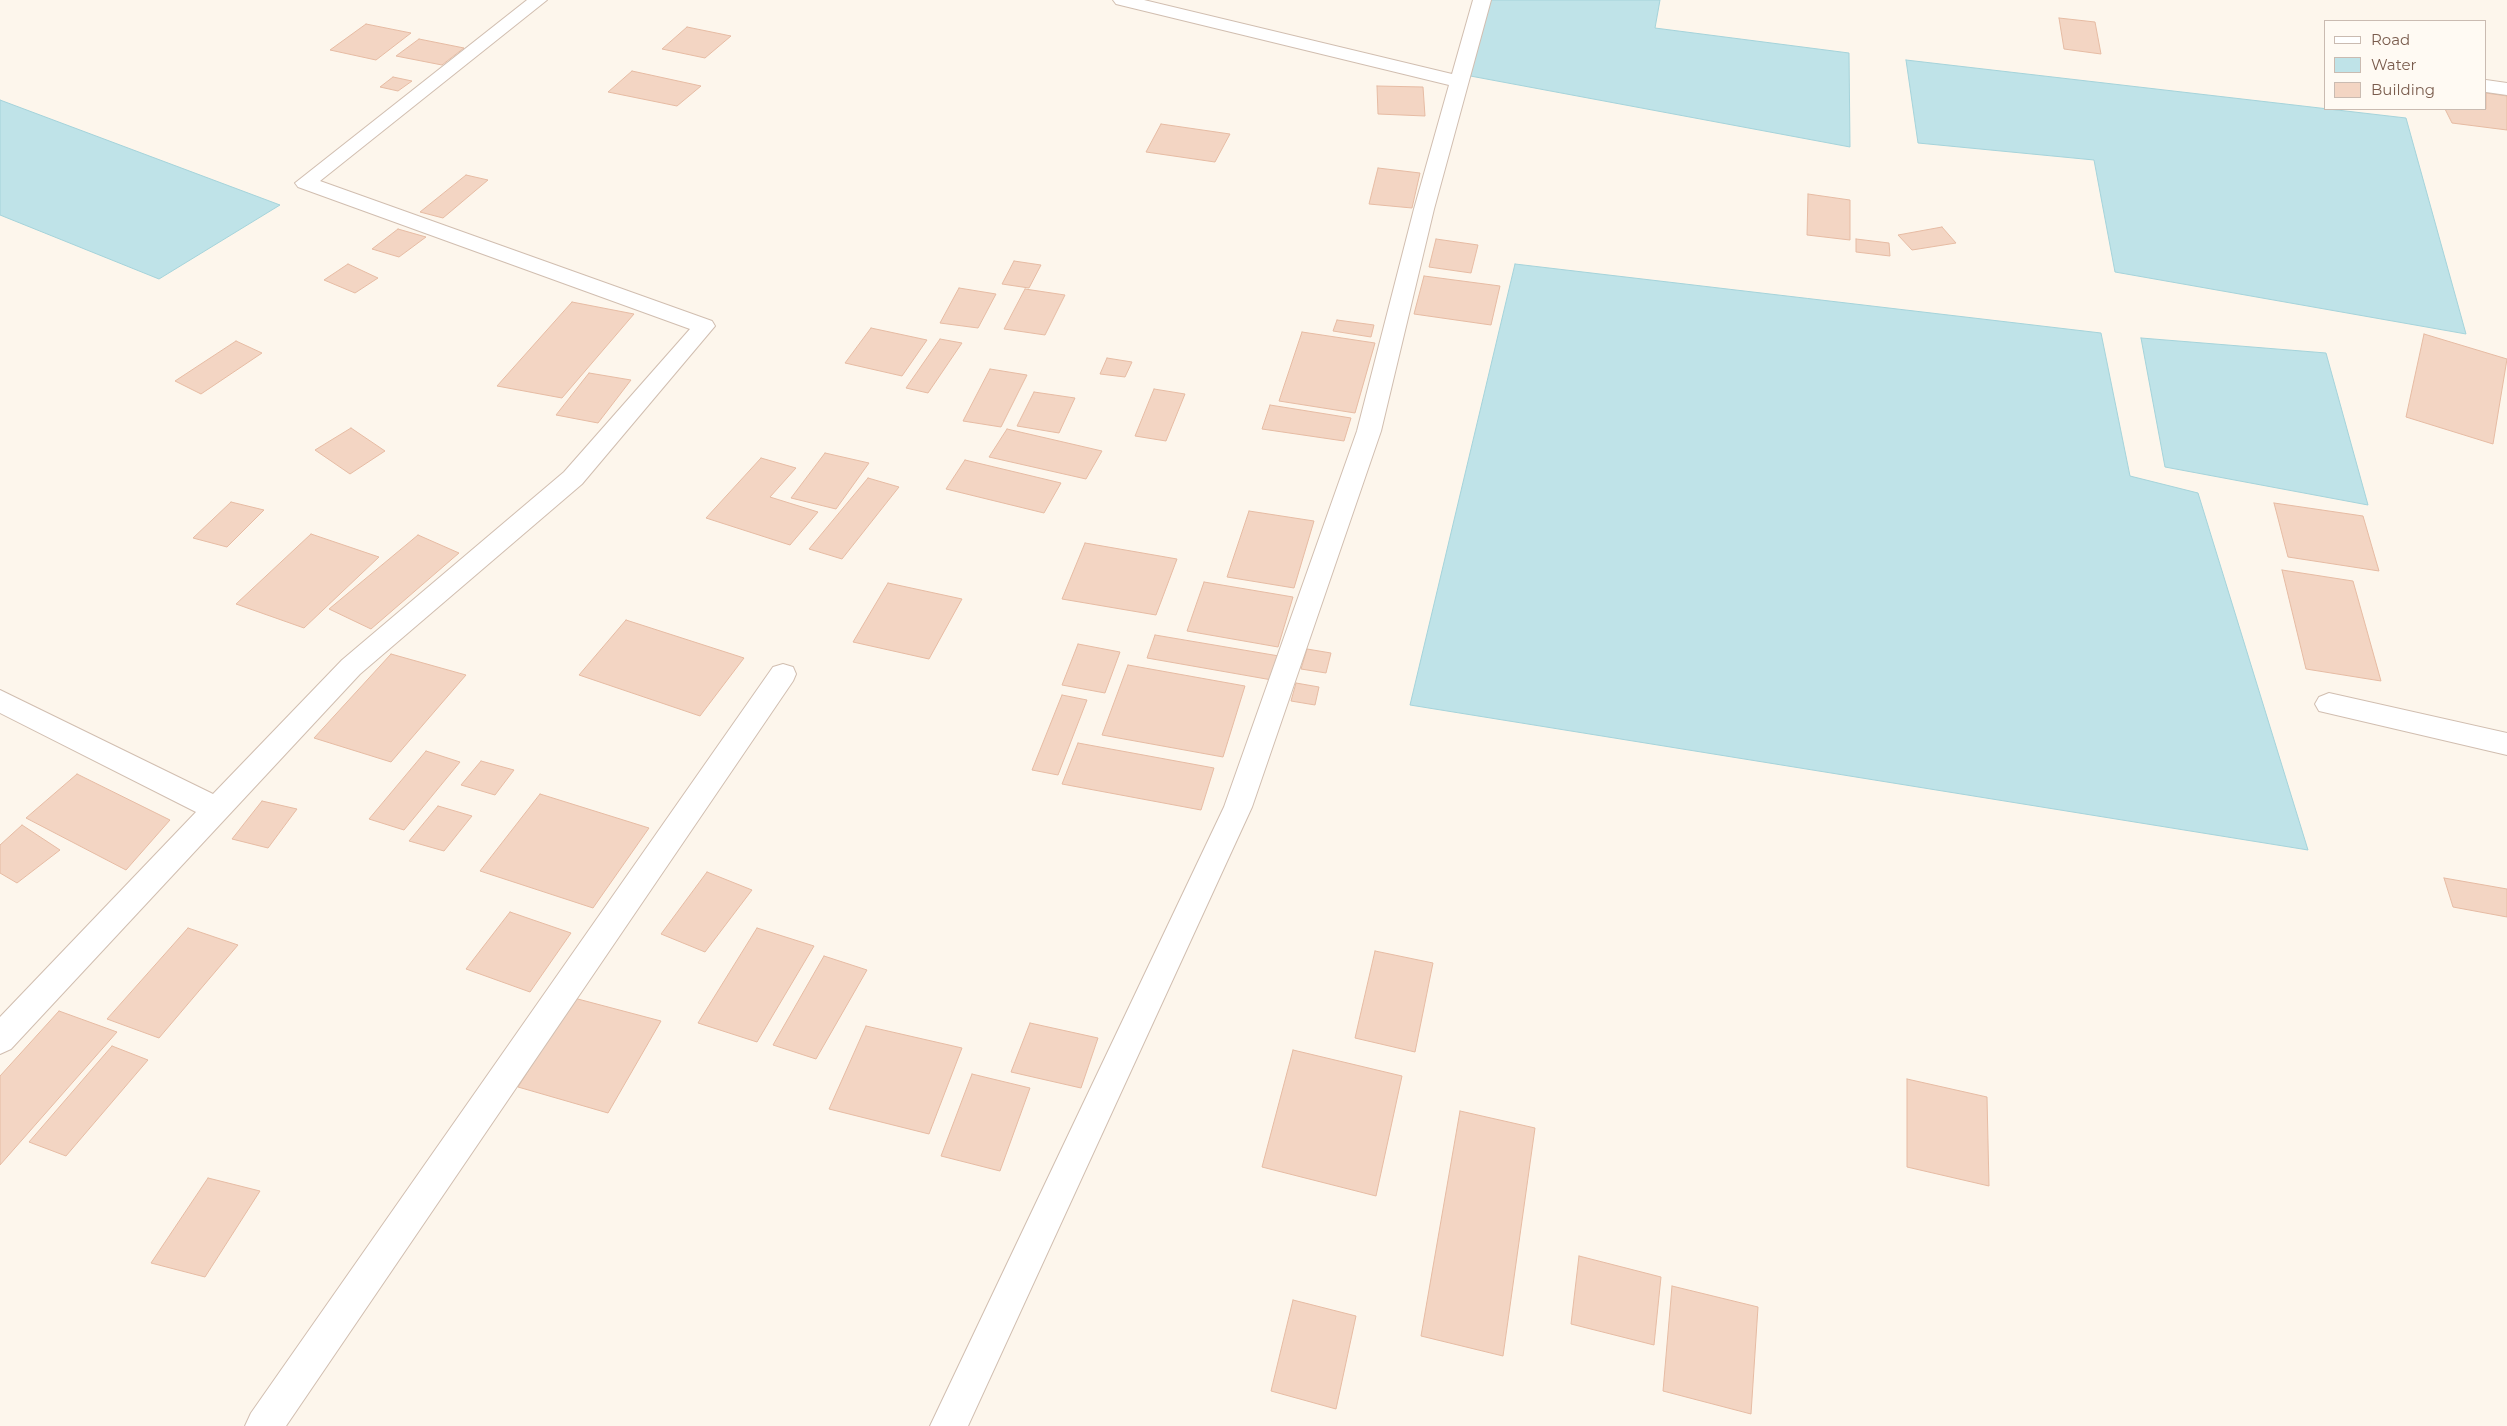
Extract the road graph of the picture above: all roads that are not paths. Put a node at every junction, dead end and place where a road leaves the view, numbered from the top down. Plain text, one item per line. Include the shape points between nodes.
1 (538, 0) edge
2 (1122, 0) edge
3 (1482, 0) edge
4 (1460, 82) junction
5 (2487, 86) edge
6 (2507, 89) edge
7 (783, 674) dead end
8 (0, 701) edge
9 (2329, 704) dead end
10 (2507, 744) edge
11 (217, 809) junction
12 (0, 1039) edge
13 (264, 1426) edge
14 (949, 1426) edge

1 - 11 street via 305,183 704,326 574,478 351,667
2 - 4 street
3 - 4 street
4 - 14 street via 1424,208 1369,431 1238,807
5 - 6 street
7 - 13 street
8 - 11 street
9 - 10 street
11 - 12 street

